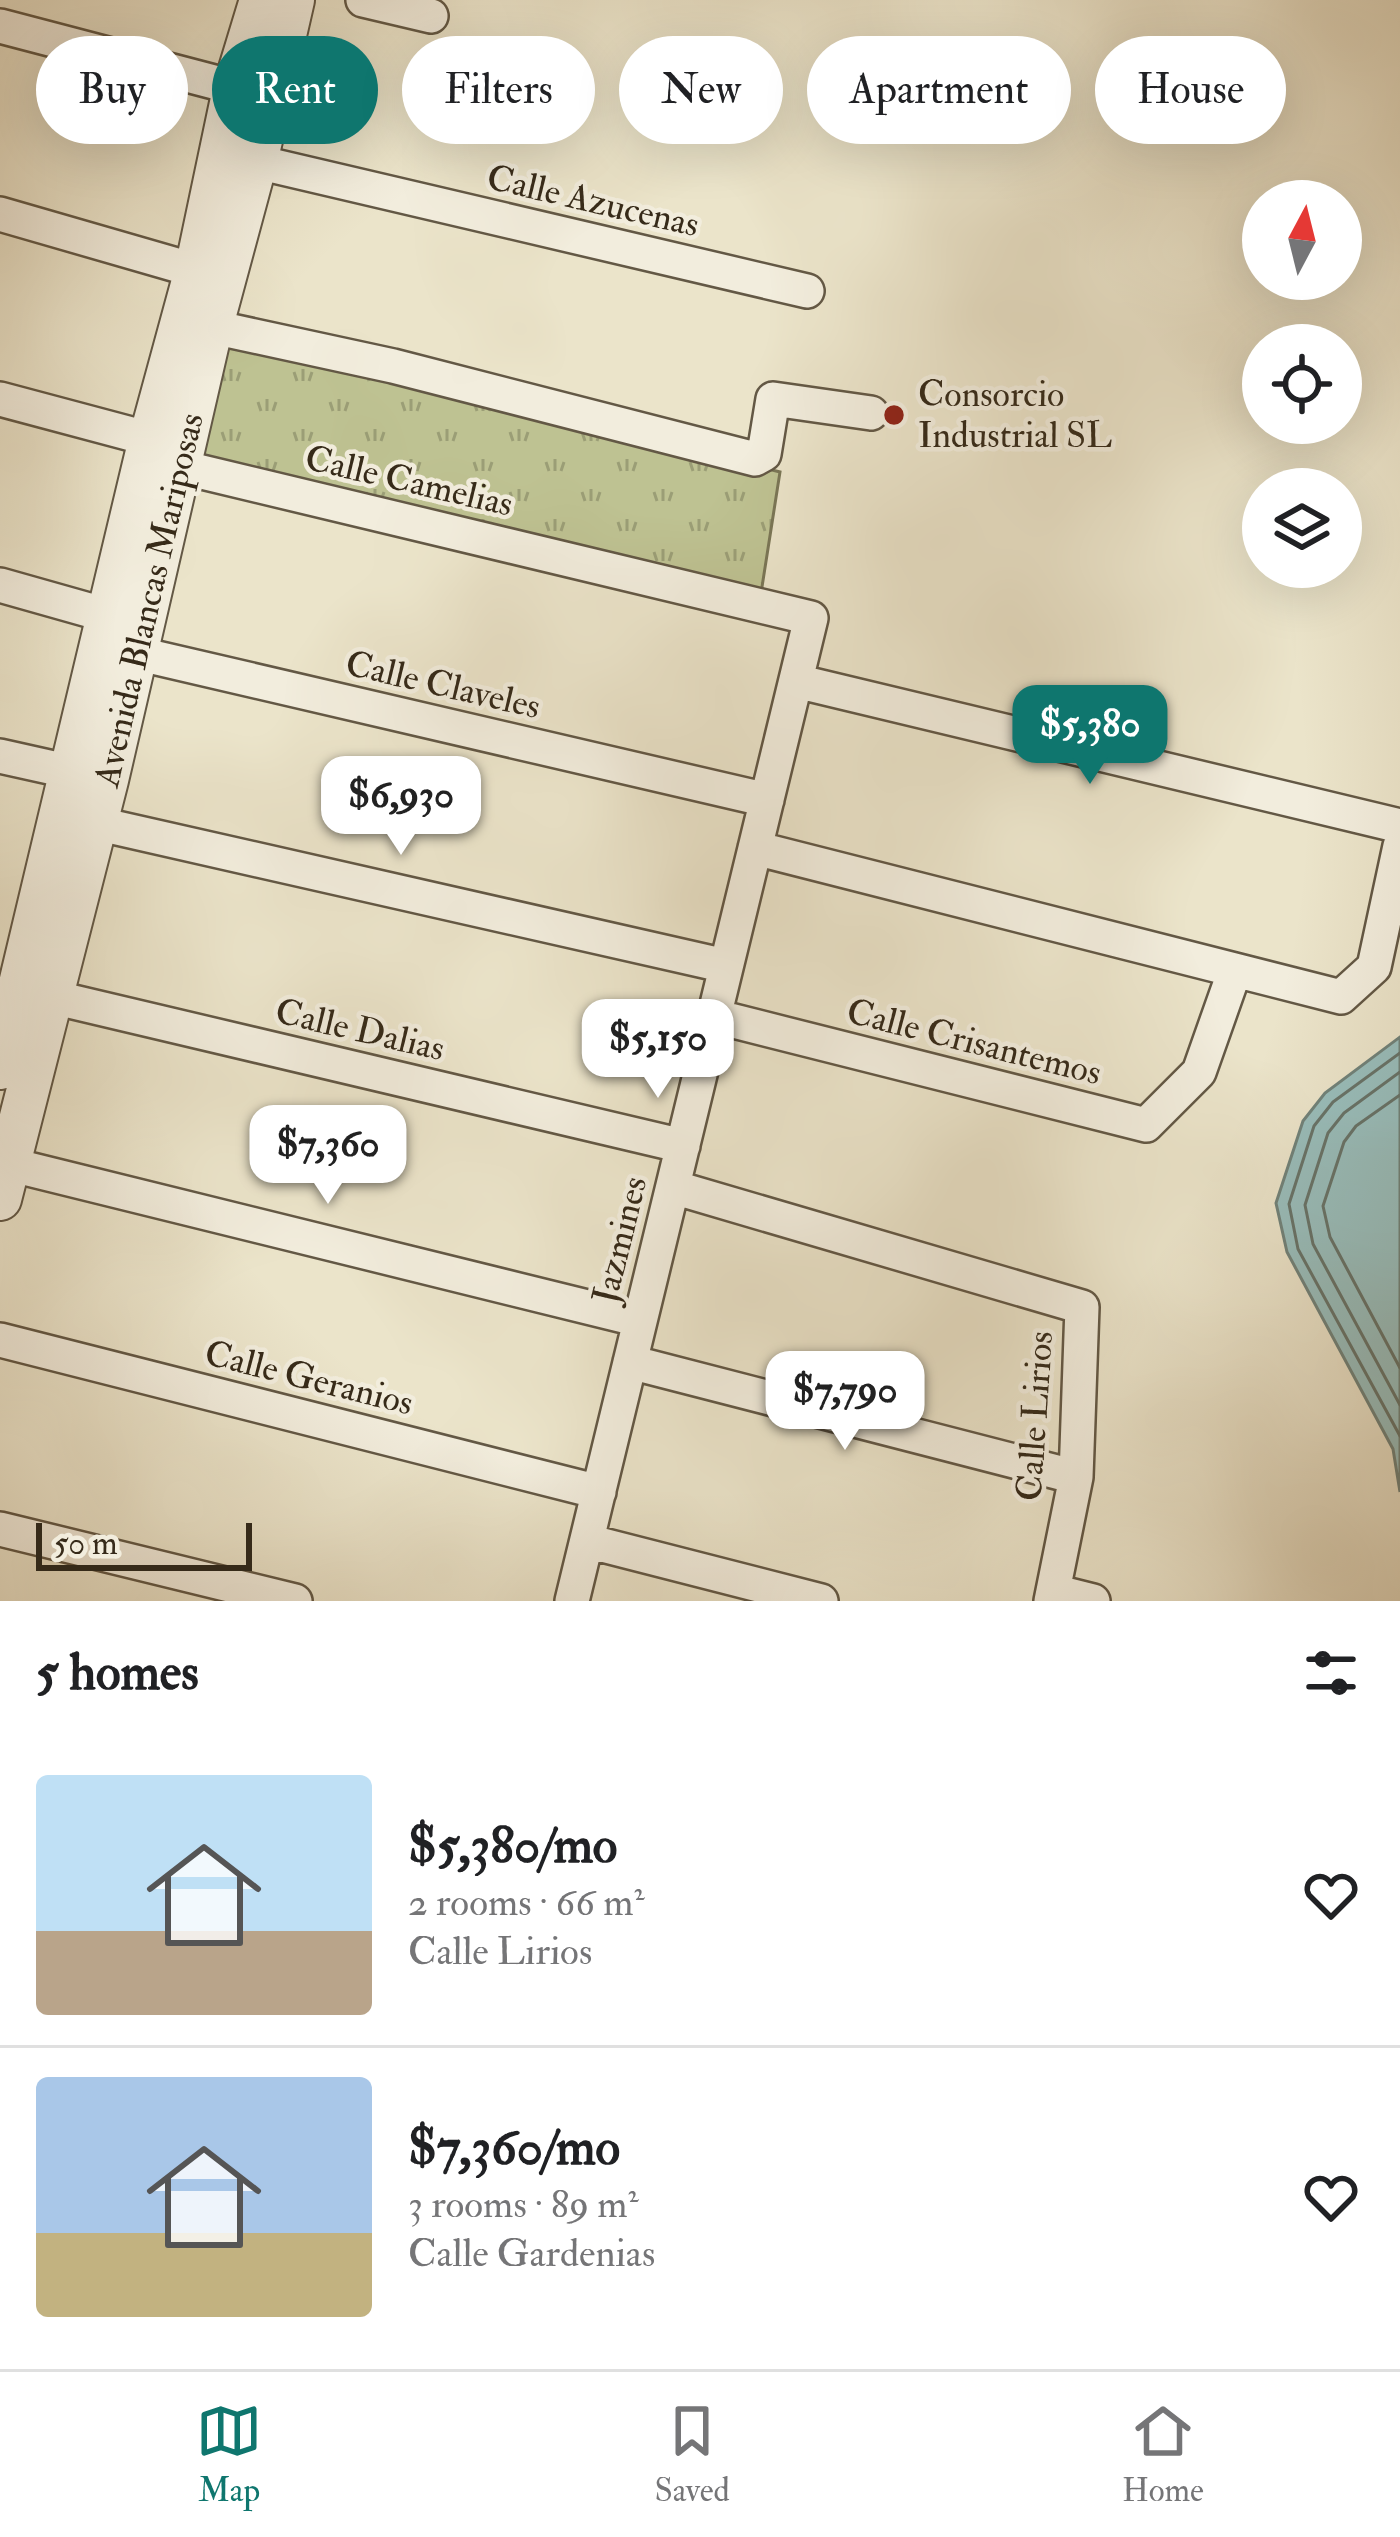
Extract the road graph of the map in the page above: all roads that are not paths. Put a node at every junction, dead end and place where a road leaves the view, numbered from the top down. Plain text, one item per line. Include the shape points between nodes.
1 (261, 0) edge
2 (293, 0) edge
3 (363, 0) edge
4 (431, 16) dead end
5 (0, 26) edge
6 (258, 36) edge
7 (277, 36) edge
8 (212, 82) edge
9 (241, 144) edge
10 (238, 158) junction
11 (0, 214) edge
12 (210, 274) junction
13 (807, 291) dead end
14 (197, 323) junction
15 (0, 399) edge
16 (871, 413) dead end
17 (165, 453) junction
18 (0, 585) edge
19 (811, 618) joint
20 (123, 635) junction
21 (796, 681) junction
22 (0, 755) edge
23 (89, 777) junction
24 (767, 800) junction
25 (78, 820) junction
26 (1400, 826) edge
27 (1400, 846) edge
28 (755, 848) junction
29 (726, 966) junction
30 (31, 969) edge
31 (1235, 970) junction
32 (714, 1016) junction
33 (0, 1068) edge
34 (682, 1146) junction
35 (5, 1154) edge
36 (673, 1187) junction
37 (640, 1320) junction
38 (0, 1340) edge
39 (630, 1362) junction
40 (1076, 1478) junction
41 (599, 1492) junction
42 (0, 1529) edge
43 (587, 1541) junction
44 (1052, 1596) edge
45 (295, 1601) edge
46 (572, 1601) edge
47 (821, 1601) edge
48 (1093, 1601) edge

1 - 6 street, Avenida Blancas Mariposas
2 - 7 street, Avenida Blancas Mariposas
3 - 4 street
5 - 8 street
9 - 10 street, Avenida Blancas Mariposas
10 - 12 street, Avenida Blancas Mariposas
10 - 13 street, Calle Azucenas
11 - 12 street
12 - 14 street, Avenida Blancas Mariposas
14 - 16 street via 755,459 764,454 773,399
14 - 17 street, Avenida Blancas Mariposas
15 - 17 street, Calle Camelias
17 - 19 street, Calle Camelias
17 - 20 street, Avenida Blancas Mariposas
18 - 20 street, Calle Claveles
19 - 21 street, Jazmines
20 - 23 street, Avenida Blancas Mariposas
20 - 24 street, Calle Claveles
21 - 24 street, Jazmines
21 - 26 street
22 - 23 street
23 - 25 street, Avenida Blancas Mariposas
24 - 28 street, Jazmines
25 - 29 street
25 - 30 street, Avenida Blancas Mariposas
27 - 31 street via 1374,967 1341,997
28 - 29 street, Jazmines
28 - 31 street
29 - 32 street, Jazmines
30 - 33 street, Avenida Blancas Mariposas
30 - 34 street, Calle Dalias
30 - 35 street, Avenida Blancas Mariposas
31 - 32 street, Calle Crisantemos via 1199,1072 1146,1125
32 - 34 street, Jazmines
34 - 36 street, Jazmines
35 - 37 street
36 - 37 street, Jazmines
36 - 40 street, Calle Lirios via 1082,1307
37 - 39 street, Jazmines
38 - 41 street, Calle Geranios
39 - 40 street
39 - 41 street, Jazmines
40 - 44 street, Calle Lirios
41 - 43 street, Jazmines
42 - 45 street
43 - 46 street, Jazmines
43 - 47 street
44 - 48 street

